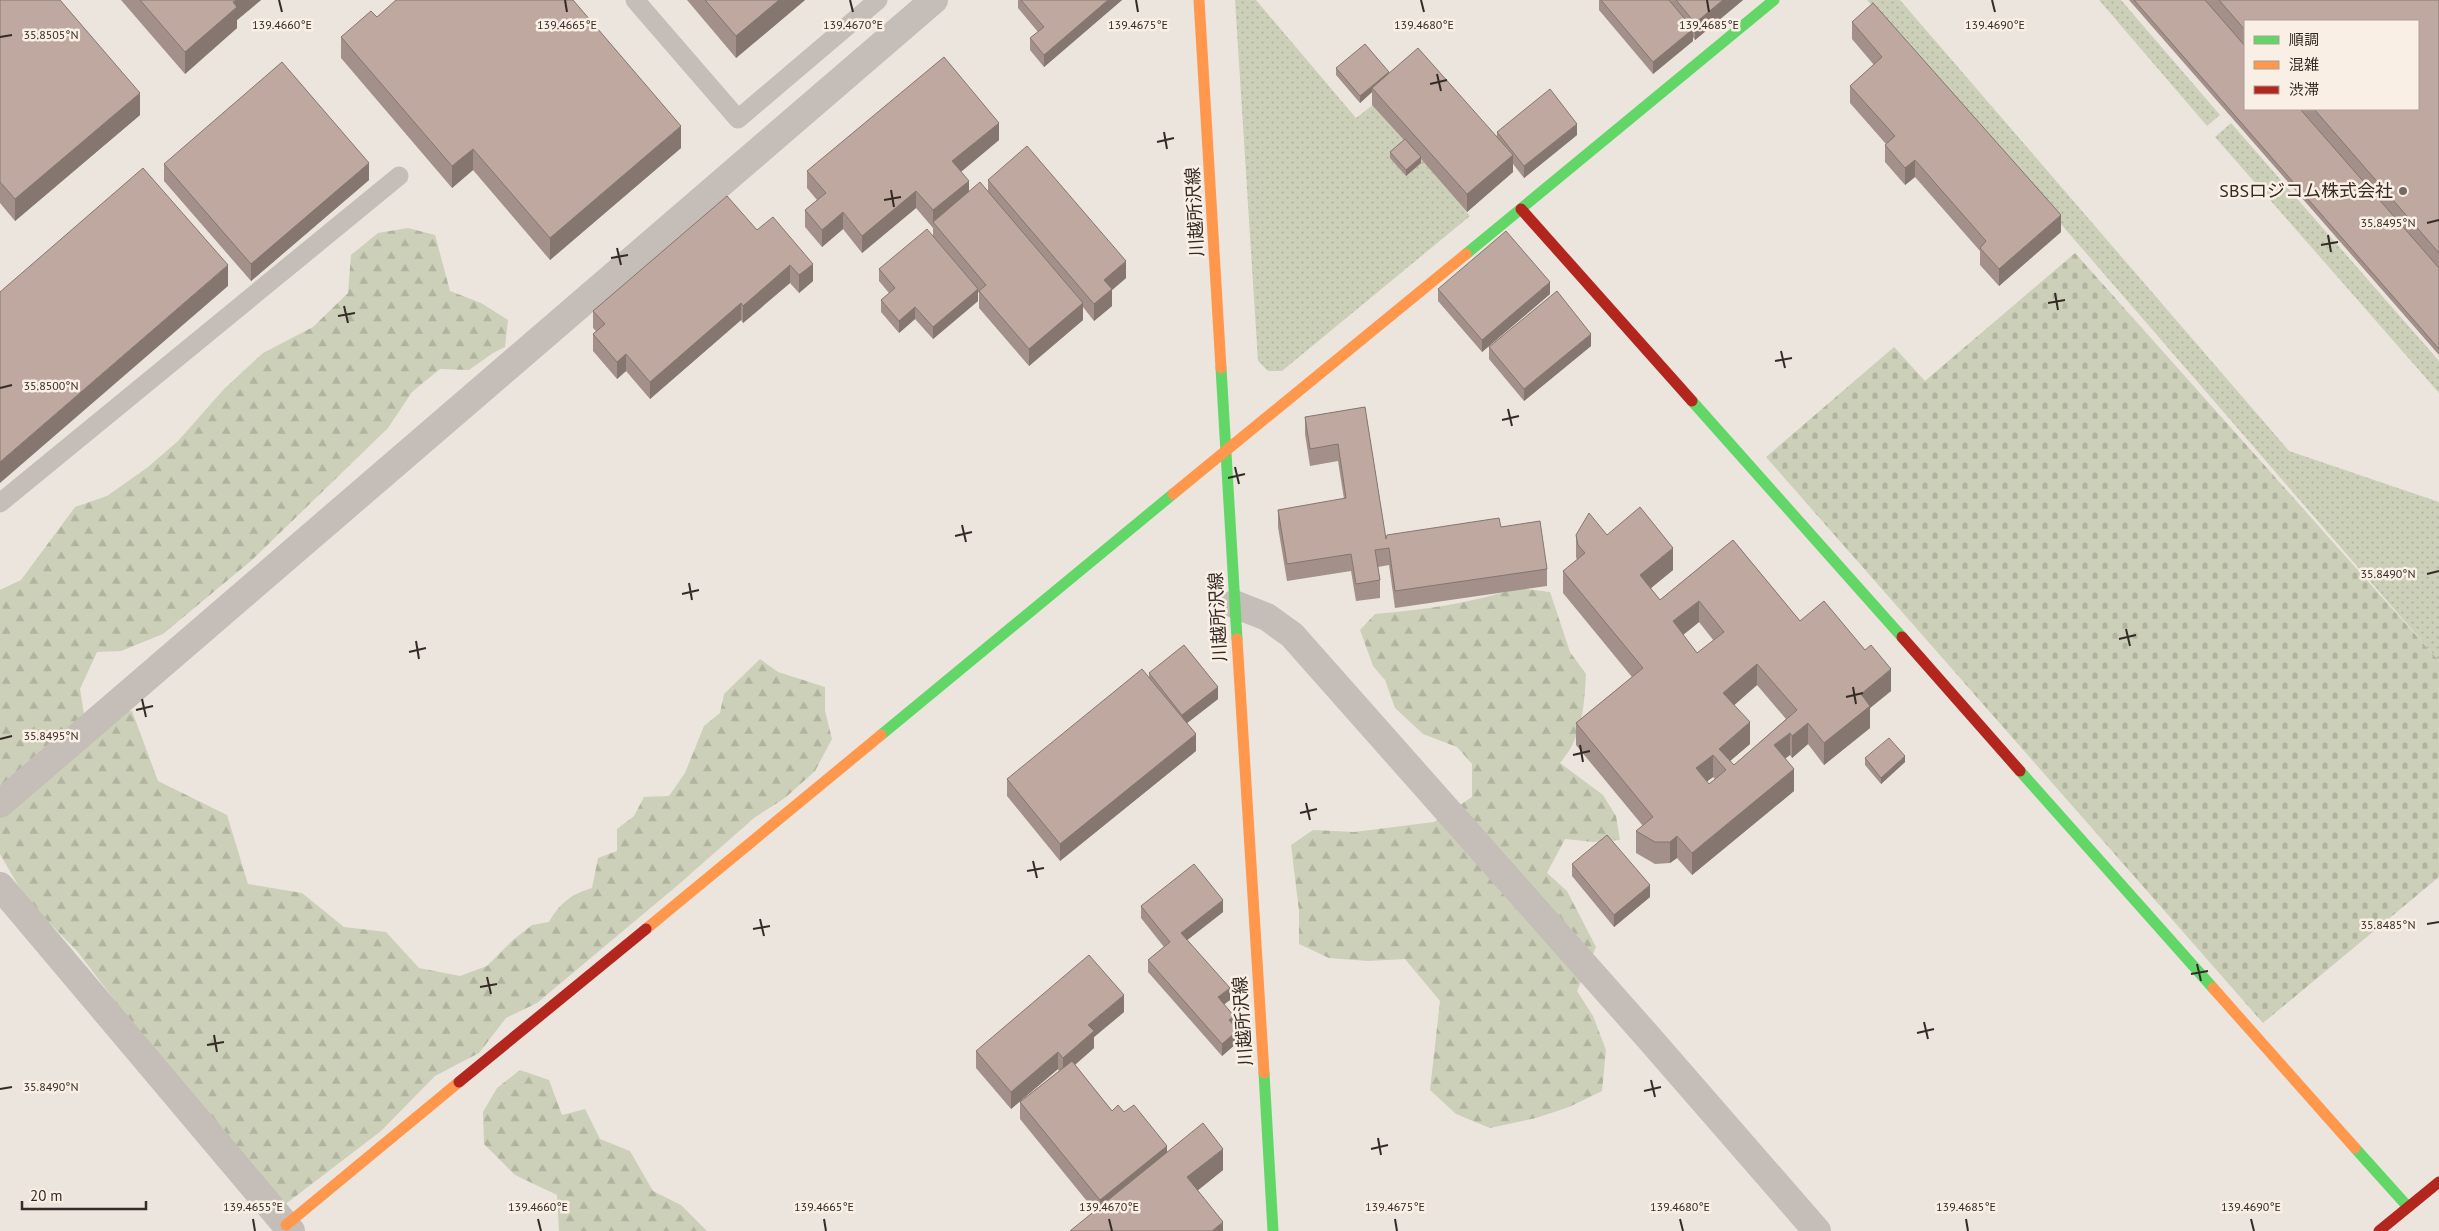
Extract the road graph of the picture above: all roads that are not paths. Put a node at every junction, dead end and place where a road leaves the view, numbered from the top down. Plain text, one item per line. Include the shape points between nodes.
1 (635, 0) edge
2 (878, 0) edge
3 (934, 0) edge
4 (1200, 0) edge
5 (1774, 0) edge
6 (399, 176) dead end
7 (1521, 209) junction
8 (1227, 450) junction
9 (0, 503) edge
10 (1234, 604) junction
11 (0, 804) edge
12 (0, 886) edge
13 (2439, 1182) edge
14 (2408, 1208) junction
15 (288, 1228) edge
16 (1273, 1231) edge
17 (1817, 1231) edge
18 (2380, 1231) edge

1 - 2 lane via 738,119
3 - 11 street
4 - 8 street, 川越所沢線
5 - 7 street
6 - 9 lane
7 - 8 street
7 - 14 street
8 - 10 street, 川越所沢線
8 - 15 street
10 - 16 street, 川越所沢線
10 - 17 street via 1267,617 1292,635
12 - 15 street
13 - 14 street
14 - 18 street

